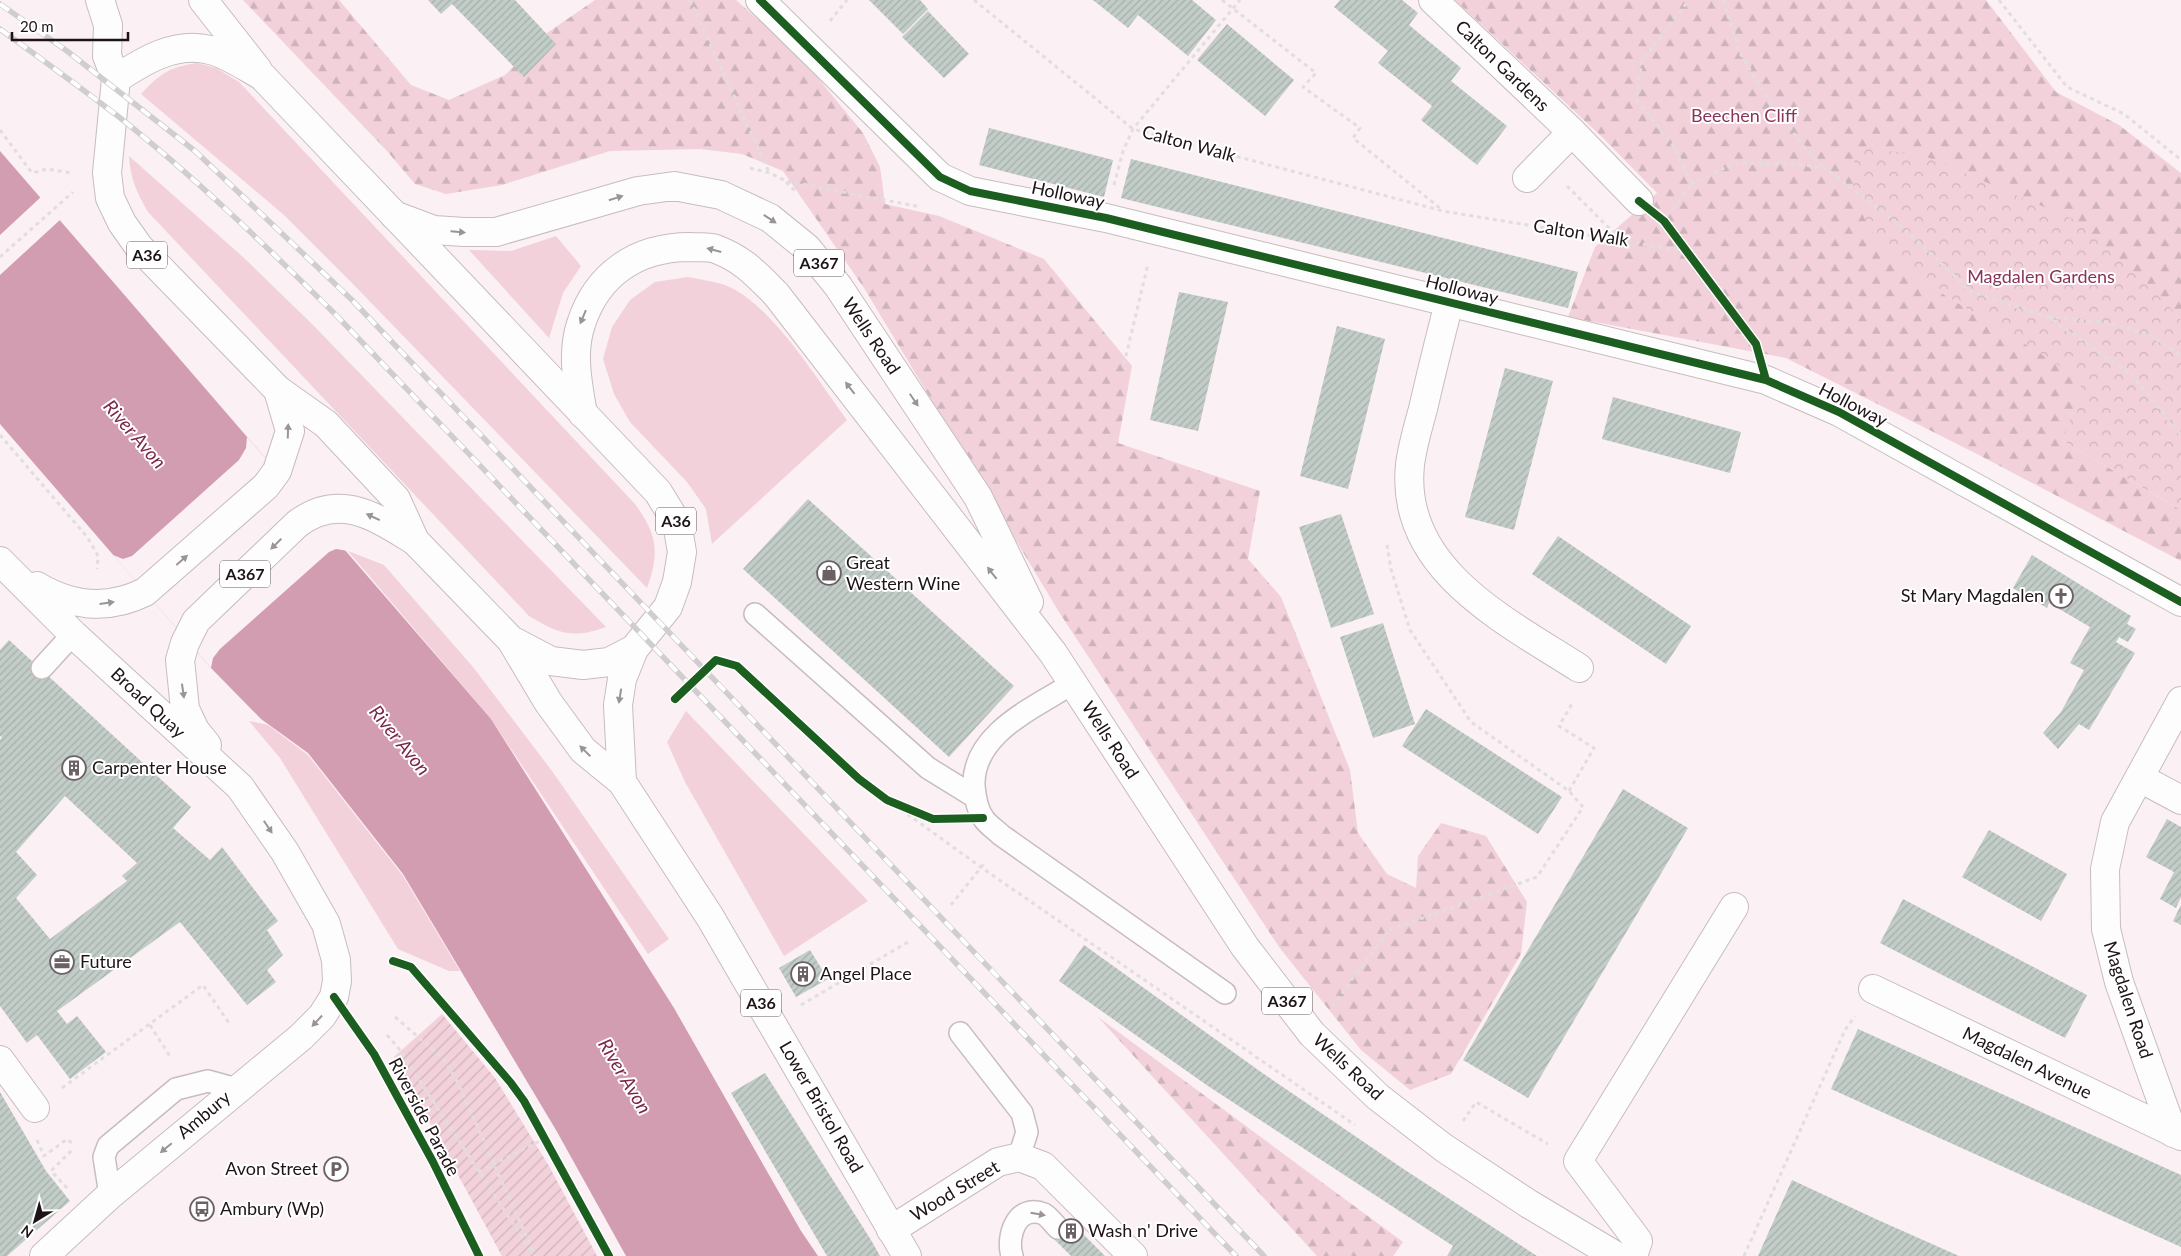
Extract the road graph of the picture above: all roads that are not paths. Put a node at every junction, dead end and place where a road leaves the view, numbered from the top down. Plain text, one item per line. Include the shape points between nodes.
1 (100, 0) edge
2 (203, 0) edge
3 (760, 0) edge
4 (1433, 0) edge
5 (262, 76) junction
6 (116, 79) junction
7 (1572, 132) junction
8 (1527, 178) dead end
9 (1639, 201) dead end
10 (394, 214) junction
11 (1449, 302) junction
12 (278, 390) junction
13 (582, 414) junction
14 (416, 541) junction
15 (0, 561) edge
16 (2181, 602) edge
17 (754, 614) dead end
18 (73, 634) junction
19 (511, 640) junction
20 (634, 649) junction
21 (1053, 653) junction
22 (42, 668) dead end
23 (1579, 668) dead end
24 (1073, 684) junction
25 (2181, 701) edge
26 (2140, 778) junction
27 (622, 782) junction
28 (240, 787) junction
29 (975, 797) junction
30 (2181, 800) edge
31 (1734, 907) dead end
32 (336, 960) joint
33 (1873, 989) dead end
34 (1225, 993) dead end
35 (960, 1033) dead end
36 (0, 1060) edge
37 (236, 1089) junction
38 (35, 1108) road end
39 (2177, 1134) edge
40 (1019, 1157) junction
41 (110, 1195) junction
42 (1058, 1228) dead end
43 (892, 1230) junction
44 (44, 1256) edge
45 (907, 1256) edge
46 (1012, 1256) edge
47 (1133, 1256) edge
48 (1616, 1256) edge
49 (1633, 1256) edge

1 - 6 main road, A36 via 108,25 107,56
2 - 5 main road, A36
3 - 11 main road, Holloway via 940,177 970,191 1106,218
4 - 7 main road, Calton Gardens
5 - 6 main road, A36 via 210,50 184,48 148,58
5 - 10 main road, A36
6 - 12 main road, A36 via 107,173 110,198 122,222 140,247
7 - 8 main road
7 - 9 main road, Calton Gardens
10 - 13 main road, A36
10 -> 21 main road, Wells Road / A367 via 434,230 496,232 638,191 674,186 721,195 770,218 807,248 838,286 978,497
11 - 16 main road, Holloway via 1766,380 1839,412
11 - 23 main road, Holloway via 1410,465 1410,500 1424,540 1448,576 1480,605
12 - 14 main road, A36 via 326,424 396,499
15 -> 12 main road, A367 via 40,588 90,606 129,600 145,592 266,486 277,471 290,431
13 - 20 main road, A36 via 658,492 677,522 682,552 677,582 668,607
21 -> 13 main road, Wells Road / A367 via 776,294 746,264 714,248 674,247 638,256 608,275 591,299 580,325 575,361
14 - 19 main road, A36
14 -> 28 main road, A367 via 372,515 351,509 314,513 297,524 196,621 185,643 180,668 185,709 195,730
15 - 18 main road, Broad Quay
17 - 29 lane via 928,768
18 - 22 lane
18 - 28 main road, Broad Quay
19 - 20 main road, A36 via 552,661 583,665 609,662
27 -> 19 main road, Lower Bristol Road / A36 via 582,750 548,702
20 -> 27 main road, A36 via 622,679 618,705
21 - 24 main road, Wells Road / A367
24 - 29 lane via 1003,728 985,748 974,774
24 - 48 main road, Wells Road / A367 via 1245,947 1312,1034 1378,1097 1444,1148
25 - 26 main road, Magdalen Road
26 - 30 main road
26 - 39 main road, Magdalen Road via 2114,822 2105,869 2106,929 2120,982
27 - 43 main road, Lower Bristol Road / A36 via 715,925
28 -> 32 main road, Broad Quay via 285,852 326,924
29 - 34 lane via 984,818 1001,834
31 - 49 main road via 1578,1161 1638,1241
32 -> 37 main road, Ambury via 334,998 322,1016
33 - 39 main road, Magdalen Avenue
35 - 40 lane via 1022,1113 1027,1132
36 - 38 main road
37 -> 41 main road, Ambury
37 - 41 lane via 208,1081 176,1089 108,1146 104,1157
40 - 43 main road, Wood Street via 998,1162
40 - 47 main road, Wood Street via 1043,1166
41 - 44 main road, Ambury
46 -> 42 lane via 1009,1240 1021,1216 1031,1212 1045,1214
43 - 45 main road, Lower Bristol Road / A36

